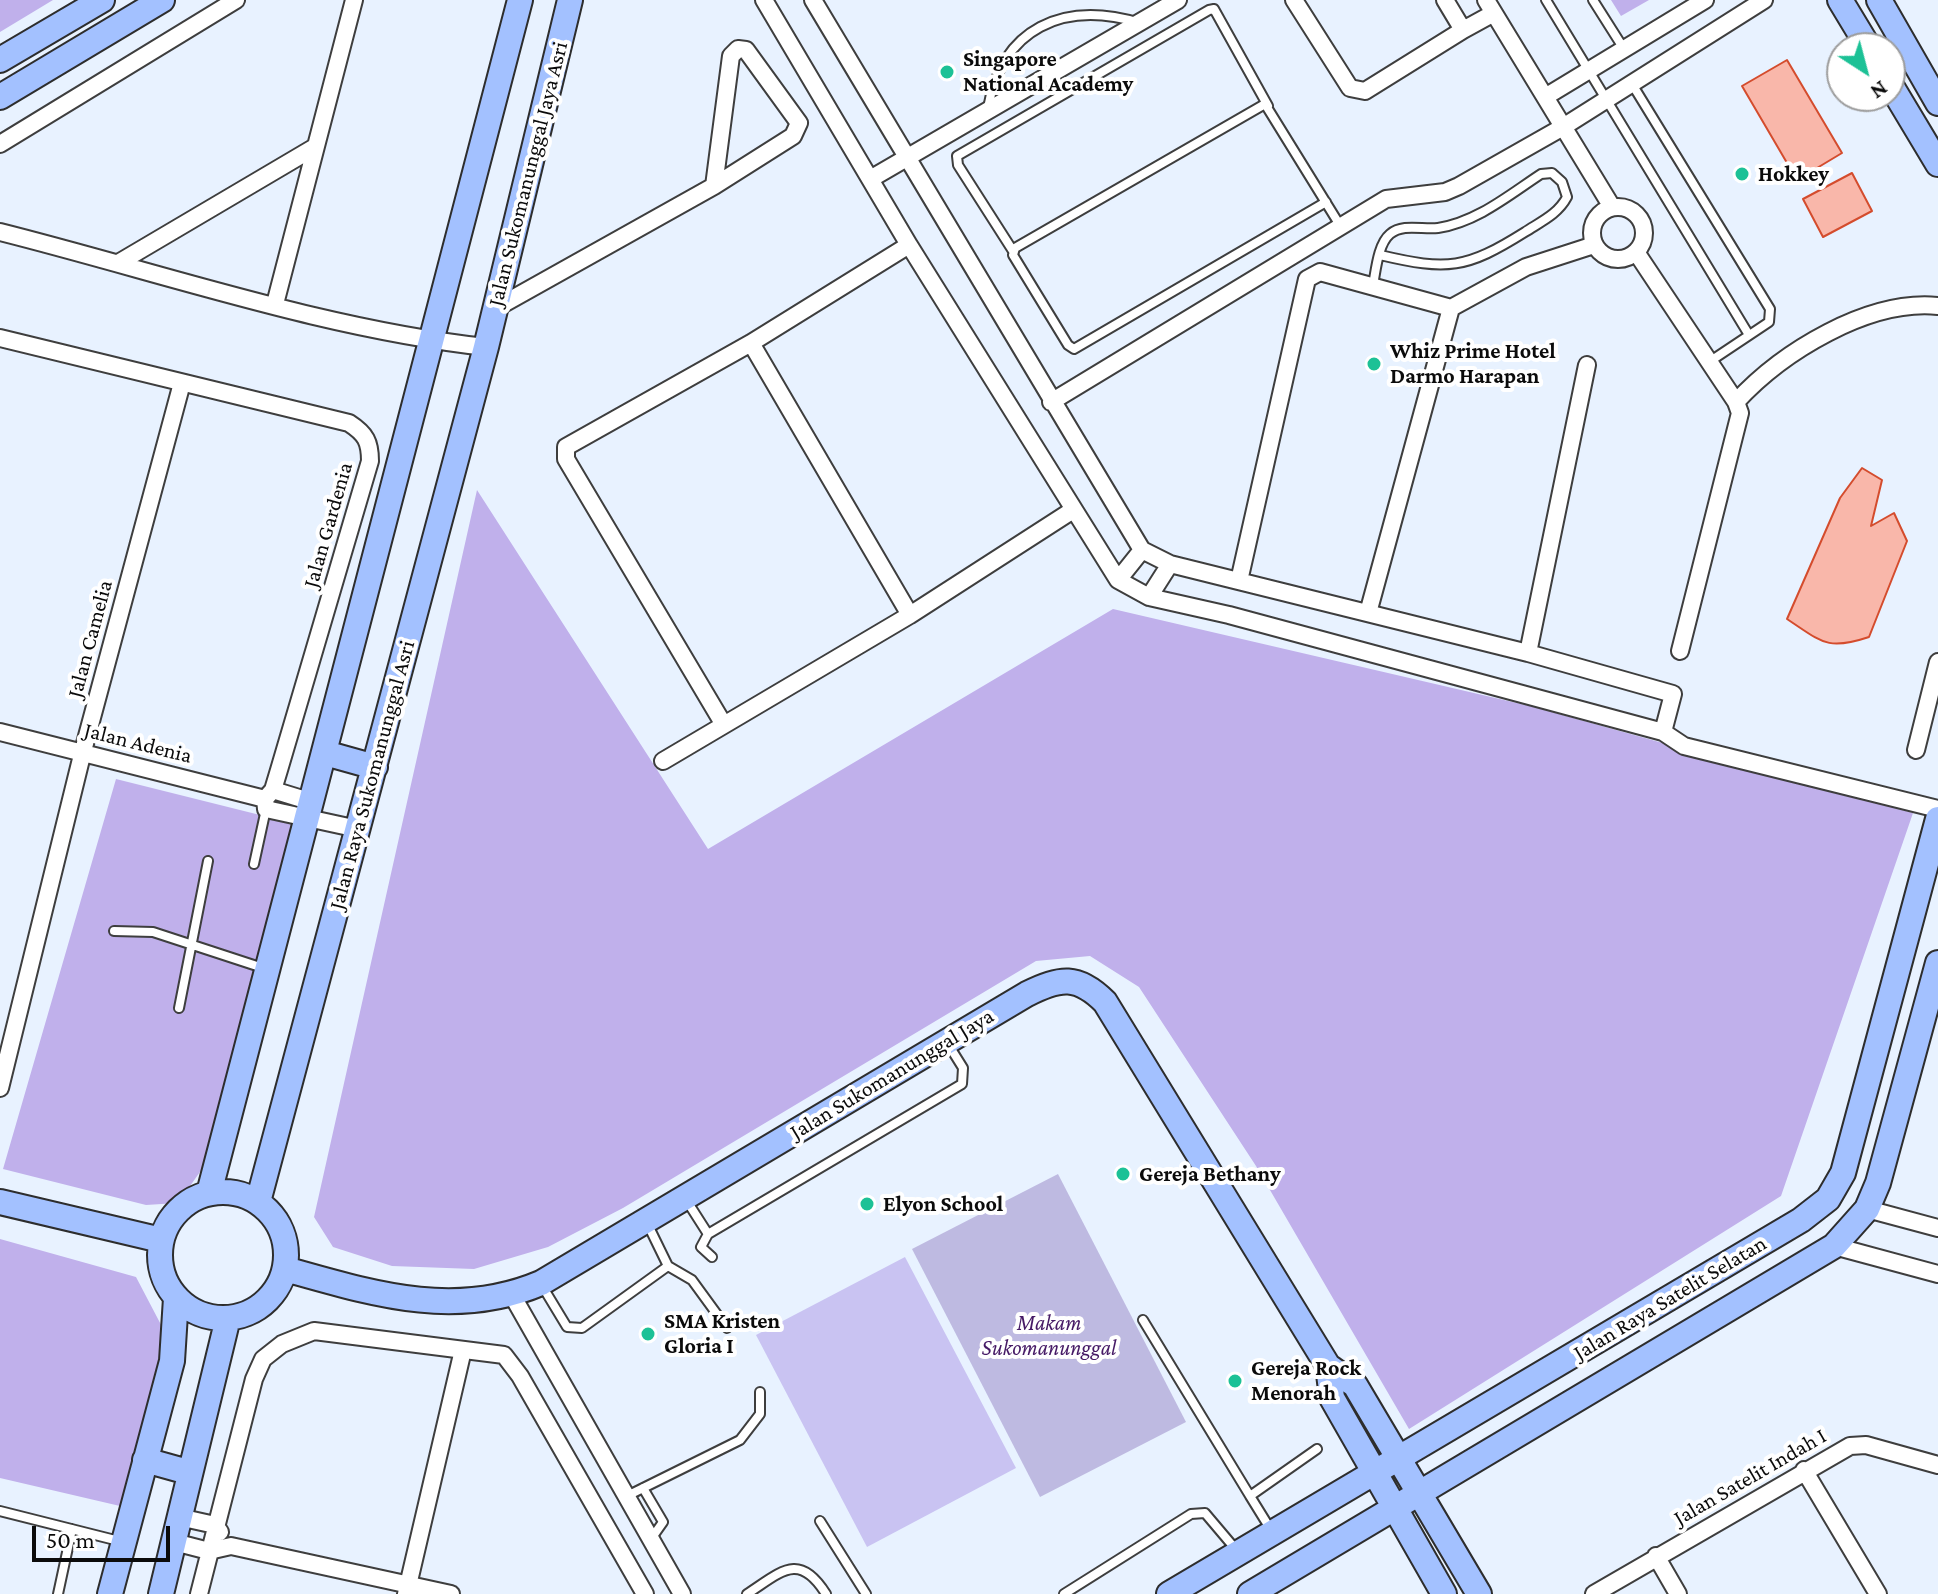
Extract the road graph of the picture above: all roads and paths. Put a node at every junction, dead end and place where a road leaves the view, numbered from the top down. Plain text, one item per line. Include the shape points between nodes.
1 (102, 0) edge
2 (162, 0) edge
3 (236, 0) edge
4 (354, 0) edge
5 (520, 0) edge
6 (570, 0) edge
7 (813, 0) edge
8 (1178, 0) edge
9 (1294, 0) edge
10 (1445, 0) edge
11 (1546, 0) edge
12 (1593, 0) edge
13 (1705, 0) edge
14 (1764, 0) edge
15 (1840, 0) edge
16 (1879, 0) edge
17 (769, 1) edge
18 (1490, 6) edge
19 (1140, 23) junction
20 (1463, 30) junction
21 (1859, 32) edge
22 (1624, 49) junction
23 (0, 60) edge
24 (1588, 71) junction
25 (1632, 84) junction
26 (0, 97) edge
27 (1545, 97) junction
28 (1606, 100) junction
29 (1938, 103) edge
30 (1269, 106) junction
31 (1906, 111) edge
32 (988, 112) junction
33 (1563, 127) junction
34 (0, 144) edge
35 (315, 147) junction
36 (908, 158) junction
37 (1938, 164) edge
38 (872, 178) junction
39 (714, 186) junction
40 (1326, 202) junction
41 (1612, 207) junction
42 (1341, 228) junction
43 (0, 232) edge
44 (909, 245) junction
45 (1594, 245) junction
46 (1013, 251) junction
47 (1636, 252) junction
48 (1380, 255) junction
49 (120, 262) junction
50 (1373, 285) junction
51 (275, 304) junction
52 (1938, 306) edge
53 (496, 308) junction
54 (1451, 308) junction
55 (1749, 335) junction
56 (0, 338) edge
57 (434, 341) junction
58 (751, 343) junction
59 (486, 347) junction
60 (1709, 362) junction
61 (1587, 365) dead end
62 (182, 383) junction
63 (1051, 402) junction
64 (1736, 402) junction
65 (1073, 510) junction
66 (1142, 550) junction
67 (1170, 564) junction
68 (1118, 580) junction
69 (1239, 581) junction
70 (1149, 597) junction
71 (1368, 613) junction
72 (910, 615) junction
73 (1680, 651) dead end
74 (1528, 653) junction
75 (1938, 662) edge
76 (724, 725) junction
77 (0, 732) edge
78 (1663, 732) junction
79 (1916, 750) dead end
80 (83, 751) junction
81 (325, 753) junction
82 (663, 761) dead end
83 (375, 767) junction
84 (268, 799) junction
85 (1938, 809) edge
86 (310, 811) junction
87 (1938, 819) edge
88 (358, 829) junction
89 (208, 861) dead end
90 (254, 864) dead end
91 (114, 931) dead end
92 (194, 945) junction
93 (1938, 965) edge
94 (268, 969) junction
95 (179, 1008) dead end
96 (946, 1042) junction
97 (0, 1088) edge
98 (209, 1193) junction
99 (685, 1197) junction
100 (0, 1202) edge
101 (258, 1202) junction
102 (1867, 1209) junction
103 (646, 1221) junction
104 (1938, 1228) edge
105 (708, 1234) junction
106 (161, 1240) junction
107 (1834, 1246) junction
108 (712, 1257) dead end
109 (668, 1266) junction
110 (285, 1269) junction
111 (1938, 1274) edge
112 (541, 1283) junction
113 (512, 1295) junction
114 (176, 1298) junction
115 (228, 1318) junction
116 (1143, 1320) dead end
117 (727, 1328) dead end
118 (463, 1350) junction
119 (1328, 1366) junction
120 (760, 1392) dead end
121 (1317, 1449) dead end
122 (145, 1460) junction
123 (1399, 1460) junction
124 (1938, 1465) edge
125 (1804, 1470) junction
126 (188, 1472) junction
127 (1375, 1474) junction
128 (643, 1488) junction
129 (1420, 1493) junction
130 (627, 1496) junction
131 (1250, 1496) junction
132 (1395, 1508) junction
133 (0, 1511) edge
134 (179, 1517) junction
135 (820, 1521) dead end
136 (215, 1525) junction
137 (72, 1529) junction
138 (1272, 1532) junction
139 (651, 1539) junction
140 (123, 1542) junction
141 (174, 1542) junction
142 (231, 1546) junction
143 (209, 1551) junction
144 (1239, 1553) junction
145 (1656, 1556) junction
146 (408, 1588) edge
147 (639, 1592) edge
148 (58, 1594) edge
149 (110, 1594) edge
150 (161, 1594) edge
151 (199, 1594) edge
152 (451, 1594) edge
153 (682, 1594) edge
154 (747, 1594) edge
155 (826, 1594) edge
156 (866, 1594) edge
157 (1064, 1594) edge
158 (1169, 1594) edge
159 (1250, 1594) edge
160 (1444, 1594) edge
161 (1479, 1594) edge
162 (1594, 1594) edge
163 (1678, 1594) edge
164 (1878, 1594) edge

1 - 23 street
2 - 26 street
3 - 34 street
4 - 35 street
5 - 57 street
6 - 53 street, Jalan Sukomanunggal Jaya Asri
7 - 36 street
8 - 19 street
9 - 20 street via 1350,88 1365,91
10 - 20 street
11 - 24 lane
12 - 22 lane
13 - 22 street
14 - 25 street
15 - 21 street
16 - 29 street
17 - 38 street
18 - 20 street
18 - 27 street
19 - 32 street
19 - 32 lane via 1090,7 1040,21 1010,47 998,68
22 - 24 street
24 - 27 street
24 - 28 lane
25 - 28 street
25 - 55 lane via 1770,309 1769,322
27 - 33 street
28 - 33 street
28 - 55 lane
30 - 40 lane
30 - 46 lane
30 - 46 lane via 1214,9 1209,10 957,156 954,160
31 - 37 street
32 - 36 street
33 - 41 street
33 - 42 street via 1459,186 1386,199
35 - 49 street
35 - 51 street
36 - 38 street
36 - 63 street
38 - 44 street
39 - 39 street via 793,136 799,123 746,50 731,56
39 - 53 street
40 - 42 lane
40 - 46 lane via 1074,349
41 - 45 street via 1598,215 1591,229
41 - 47 street via 1629,209 1641,221 1644,238
42 - 63 street
43 - 49 street
44 - 58 street
44 - 65 street
45 - 47 street via 1605,256 1620,259
45 - 54 street via 1526,267
47 - 60 street
48 - 48 lane via 1424,266 1457,266 1489,255 1560,210 1567,197 1562,182 1552,173 1541,174 1471,218 1438,228 1400,228 1385,239
48 - 50 lane
49 - 51 street
50 - 54 street
50 - 69 street via 1320,272 1307,279
51 - 57 street
52 - 64 street via 1921,304 1834,326 1774,366
53 - 59 street, Jalan Sukomanunggal Jaya Asri
54 - 71 street
55 - 60 lane
56 - 62 street
57 - 59 street
57 - 81 street
58 - 72 street
58 - 76 street via 569,444 564,455
59 - 83 street, Jalan Raya Sukomanunggal Asri
60 - 64 street
61 - 74 street
62 - 80 street, Jalan Camelia
62 - 84 street, Jalan Gardenia via 349,423 370,444 370,461
63 - 66 street
64 - 73 street via 1739,425
65 - 68 street
65 - 72 street
66 - 67 street
66 - 68 street
67 - 69 street
67 - 70 street
68 - 70 street
69 - 71 street
70 - 78 street
71 - 74 street
72 - 76 street
74 - 78 street via 1673,694
75 - 79 street
76 - 82 street
77 - 80 street, Jalan Adenia
78 - 85 street via 1684,746
80 - 84 street, Jalan Adenia
80 - 97 street, Jalan Camelia
81 - 83 street
81 - 86 street
83 - 88 street, Jalan Raya Sukomanunggal Asri
84 - 86 street, Jalan Adenia
84 - 90 lane
86 - 88 street, Jalan Adenia
86 - 94 street
87 - 123 street, Jalan Raya Satelit Selatan via 1843,1173 1828,1199
88 - 101 street, Jalan Raya Sukomanunggal Asri
89 - 92 lane
91 - 92 lane via 139,930
92 - 94 lane
92 - 95 lane
93 - 102 street, Jalan Raya Satelit Selatan
94 - 98 street
96 - 99 street, Jalan Sukomanunggal Jaya
96 - 105 lane via 963,1068 962,1084
96 - 119 street, Jalan Sukomanunggal Jaya via 1045,985 1064,980 1090,987 1105,1002
98 - 101 street via 235,1192
98 - 106 street via 178,1210
99 - 103 street, Jalan Sukomanunggal Jaya
99 - 105 lane
100 - 106 street
101 - 110 street via 276,1220 286,1243
102 - 104 street
102 - 107 street, Jalan Raya Satelit Selatan
103 - 109 lane
103 - 112 street, Jalan Sukomanunggal Jaya
105 - 108 lane via 701,1243
106 - 114 street via 159,1261
107 - 111 street
107 - 129 street, Jalan Raya Satelit Selatan
109 - 112 lane via 574,1330 567,1327
109 - 117 lane via 692,1280
110 - 113 street, Jalan Sukomanunggal Jaya via 375,1295 423,1302
110 - 115 street via 274,1293 253,1311
112 - 113 street, Jalan Sukomanunggal Jaya
113 - 130 street
114 - 115 street via 200,1314
114 - 122 street via 172,1361
115 - 126 street
116 - 131 lane
118 - 136 street via 314,1331 294,1337 263,1359
118 - 146 street
118 - 147 street via 504,1355 514,1365
119 - 123 street, Jalan Sukomanunggal Jaya via 1355,1385
119 - 127 street, Jalan Sukomanunggal Jaya via 1332,1398
120 - 128 lane via 760,1414 740,1440
121 - 131 lane
122 - 126 street
122 - 140 street
123 - 127 street, Jalan Raya Satelit Selatan
123 - 129 street, Jalan Sukomanunggal Jaya
124 - 125 street, Jalan Satelit Indah I via 1866,1445 1850,1446
125 - 145 street, Jalan Satelit Indah I
125 - 164 street
126 - 134 street
127 - 132 street, Jalan Sukomanunggal Jaya
127 - 138 street, Jalan Raya Satelit Selatan
128 - 130 lane
128 - 139 lane via 663,1522
129 - 132 street, Jalan Raya Satelit Selatan
129 - 161 street, Jalan Sukomanunggal Jaya
130 - 139 street
131 - 138 lane
132 - 159 street, Jalan Raya Satelit Selatan
132 - 160 street, Jalan Sukomanunggal Jaya
133 - 137 lane
134 - 136 street
134 - 141 street
135 - 156 lane
136 - 142 street
136 - 143 street
137 - 140 lane
137 - 148 lane
138 - 144 street, Jalan Raya Satelit Selatan
139 - 153 street
140 - 149 street
141 - 143 street
141 - 150 street
142 - 143 street
142 - 146 street
143 - 151 street
144 - 157 lane via 1205,1513 1191,1514
144 - 158 street, Jalan Raya Satelit Selatan
145 - 162 street, Jalan Satelit Indah I
145 - 163 street
146 - 152 street
154 - 155 lane via 796,1568 814,1575

